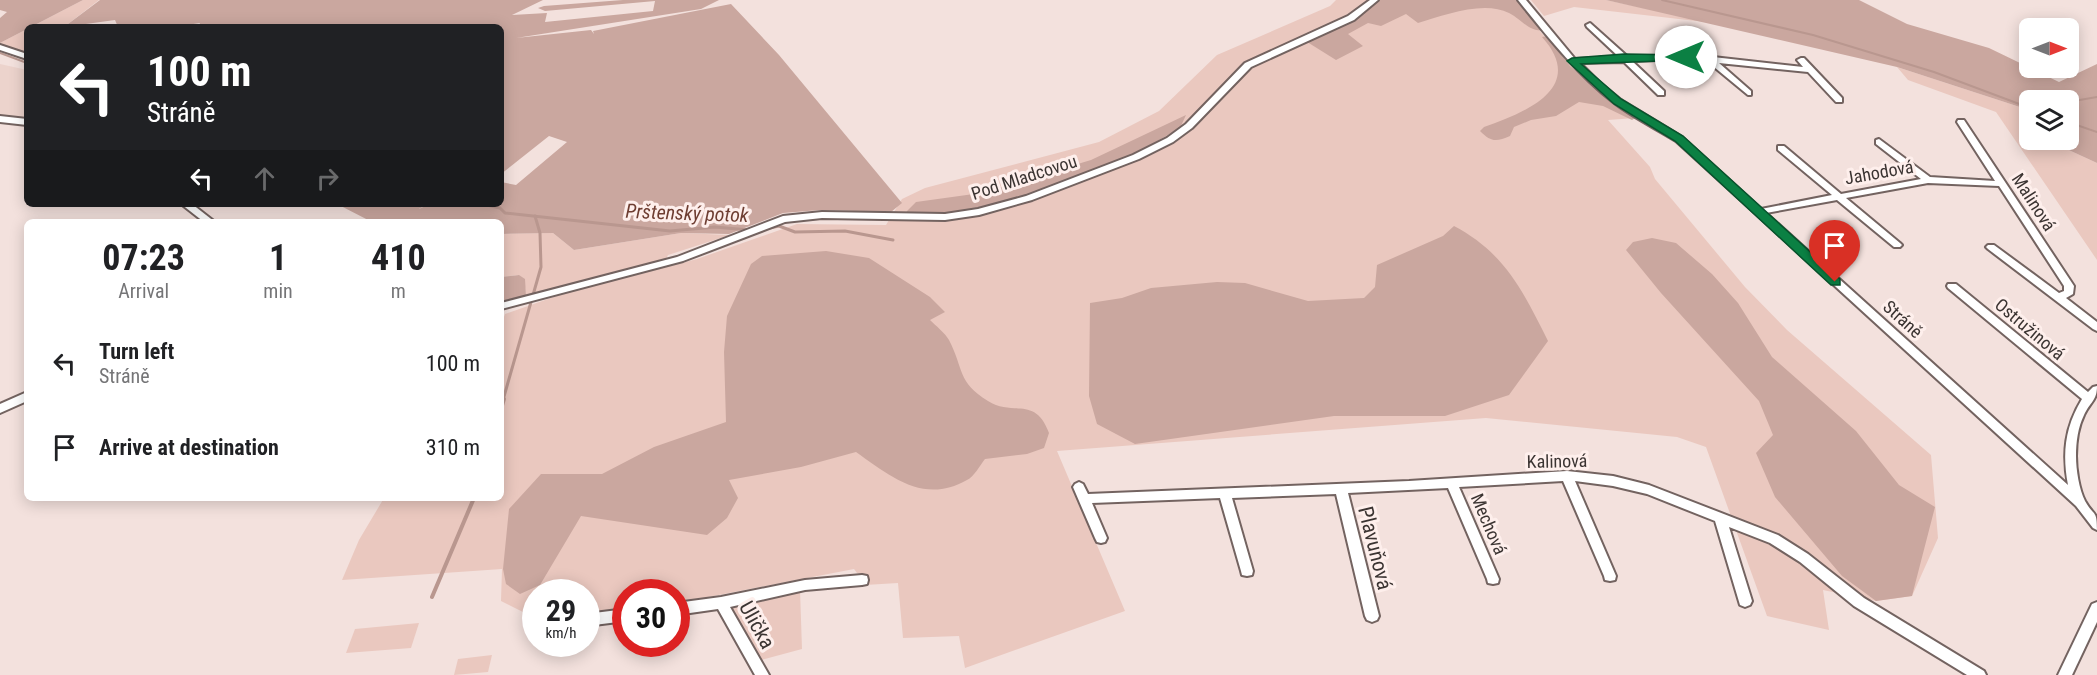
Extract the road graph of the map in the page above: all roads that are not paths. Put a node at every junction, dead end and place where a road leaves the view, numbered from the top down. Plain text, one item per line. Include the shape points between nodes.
1 (1374, 0) edge
2 (1522, 0) edge
3 (1590, 25) dead end
4 (1685, 38) dead end
5 (0, 48) edge
6 (24, 56) edge
7 (1624, 57) junction
8 (1708, 58) junction
9 (1801, 60) dead end
10 (1572, 61) junction
11 (1810, 70) junction
12 (1661, 93) dead end
13 (1748, 93) dead end
14 (1839, 100) dead end
15 (0, 119) edge
16 (24, 122) edge
17 (1961, 122) dead end
18 (1879, 142) dead end
19 (1781, 148) dead end
20 (1928, 180) junction
21 (2003, 184) junction
22 (1837, 196) junction
23 (190, 207) edge
24 (1758, 212) junction
25 (206, 219) edge
26 (1897, 244) dead end
27 (1992, 247) dead end
28 (1952, 286) dead end
29 (2059, 298) junction
30 (504, 305) edge
31 (2097, 327) edge
32 (2092, 394) edge
33 (24, 397) edge
34 (0, 409) edge
35 (1568, 476) junction
36 (1452, 484) junction
37 (1341, 489) junction
38 (1225, 493) junction
39 (2080, 503) junction
40 (1720, 517) junction
41 (2097, 525) edge
42 (1101, 538) dead end
43 (1247, 571) dead end
44 (1610, 576) dead end
45 (1493, 579) dead end
46 (862, 580) dead end
47 (1744, 601) dead end
48 (721, 603) junction
49 (690, 607) edge
50 (2097, 608) edge
51 (1372, 616) dead end
52 (762, 675) edge
53 (1979, 675) edge
54 (2066, 675) edge

1 - 30 street, Pod Mladcovou via 1351,18 1248,65 1170,140 1029,198 965,215 804,216 764,226 680,259
2 - 10 street, Stráně
3 - 7 street
4 - 8 street
5 - 6 street
7 - 8 street
7 - 10 street
7 - 12 street
8 - 11 street
8 - 13 street
9 - 11 street
10 - 24 street, Stráně via 1618,102 1679,139
11 - 14 street
15 - 16 street
17 - 21 street, Malinová
18 - 20 street, Jahodová
19 - 22 street, Jahodová
20 - 21 street, Jahodová
20 - 22 street, Jahodová
21 - 29 street, Malinová via 2069,286 2069,292
22 - 24 street, Jahodová
22 - 26 street, Jahodová
23 - 25 street
24 - 39 street, Stráně
27 - 29 street
28 - 32 street, Ostružinová
29 - 31 street
32 - 39 street via 2069,445 2070,474
33 - 34 street
35 - 36 street, Kalinová
35 - 40 street, Kalinová via 1649,490
35 - 44 street
36 - 37 street, Kalinová
36 - 45 street, Mechová
37 - 38 street, Kalinová
37 - 51 street, Plavuňová
38 - 42 street, Kalinová via 1081,493
38 - 43 street
39 - 41 street, Stráně
40 - 47 street
40 - 53 street, Kalinová via 1774,539 1859,602
46 - 48 street via 805,585
48 - 49 street, Ulička
48 - 52 street, Ulička
50 - 54 street

